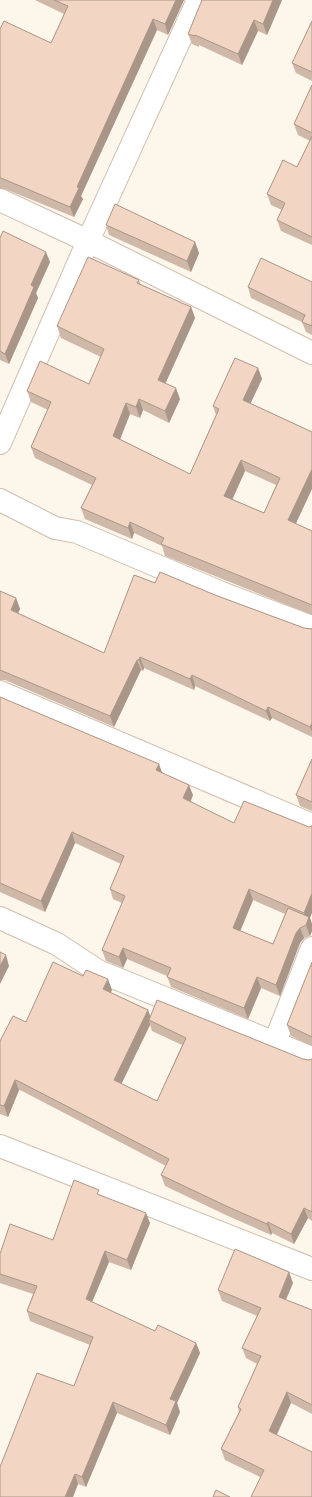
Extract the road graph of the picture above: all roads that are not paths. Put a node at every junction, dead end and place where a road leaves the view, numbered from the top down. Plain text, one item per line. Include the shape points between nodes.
1 (198, 0) edge
2 (0, 200) edge
3 (88, 241) junction
4 (312, 353) edge
5 (0, 443) edge
6 (0, 500) edge
7 (312, 627) edge
8 (0, 692) edge
9 (312, 825) edge
10 (0, 918) edge
11 (312, 948) edge
12 (275, 1042) junction
13 (312, 1058) edge
14 (0, 1146) edge
15 (312, 1269) edge

1 - 3 street
2 - 3 street
3 - 4 street
3 - 5 street
6 - 7 street via 55,528 77,532 224,594
8 - 9 street
10 - 12 street via 57,944 98,971
11 - 12 street
12 - 13 street
14 - 15 street

